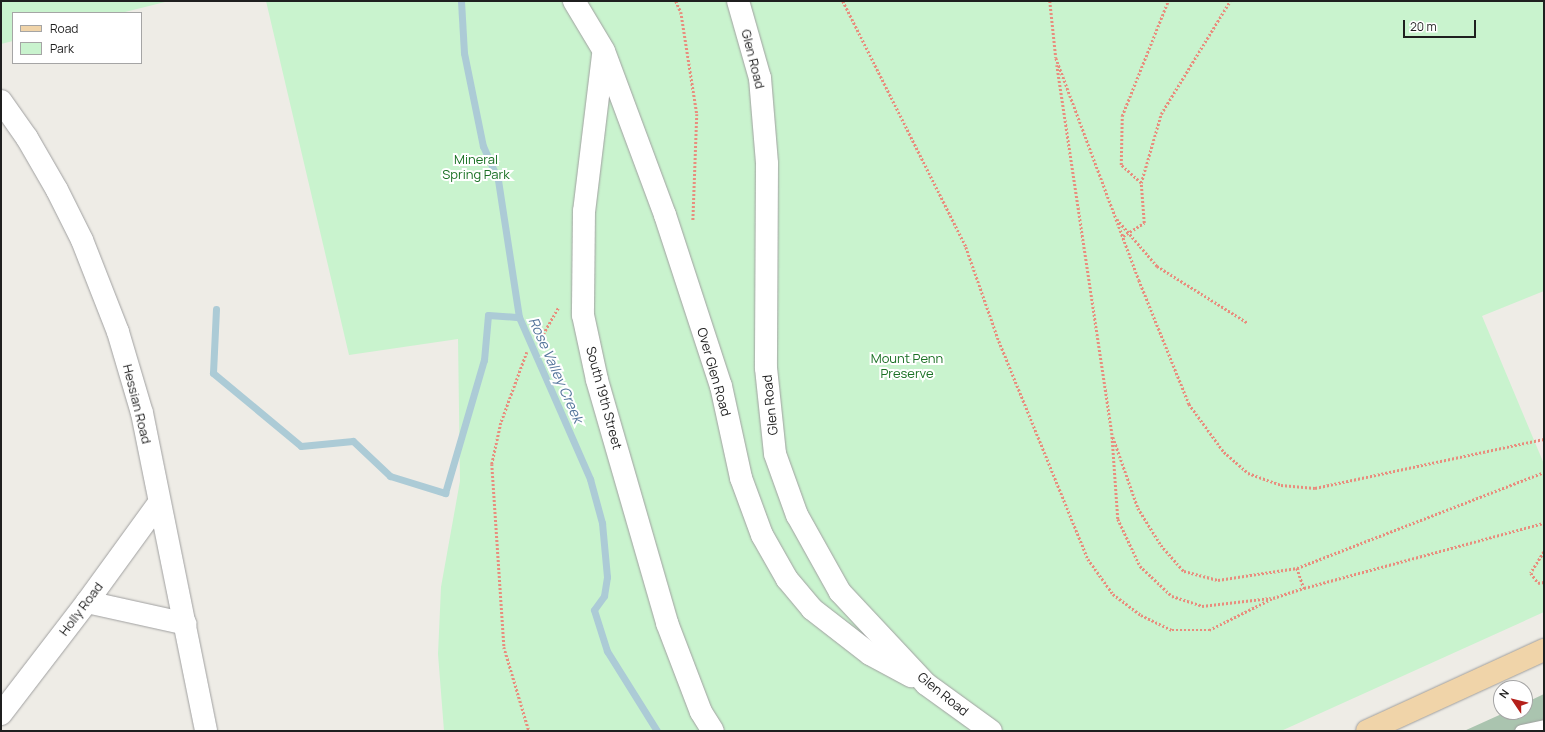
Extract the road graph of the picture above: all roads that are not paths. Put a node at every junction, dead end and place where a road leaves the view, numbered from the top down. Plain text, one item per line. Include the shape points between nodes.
1 (574, 1) edge
2 (738, 1) edge
3 (604, 51) junction
4 (1, 101) edge
5 (159, 503) junction
6 (87, 602) junction
7 (186, 624) junction
8 (1544, 650) edge
9 (926, 684) junction
10 (1, 714) edge
11 (1544, 726) edge
12 (206, 731) edge
13 (713, 731) edge
14 (991, 731) edge
15 (1367, 731) edge
16 (1521, 731) edge

1 - 3 street, Over Glen Road
2 - 9 street, Glen Road via 760,78 767,164 766,368 776,454 797,515 840,592
3 - 9 street, Over Glen Road via 665,215 719,379 741,478 762,535 787,579 812,609 870,654
3 - 13 street, South 19th Street via 584,211 583,315 597,380 667,623 701,712
4 - 5 street, Hessian Road via 27,138 57,190 101,285 142,413
5 - 6 street, Holly Road
5 - 7 street, Hessian Road
6 - 7 street
6 - 10 street, Holly Road
7 - 12 street, Hessian Road
8 - 15 main road
9 - 14 street, Glen Road
11 - 16 lane

